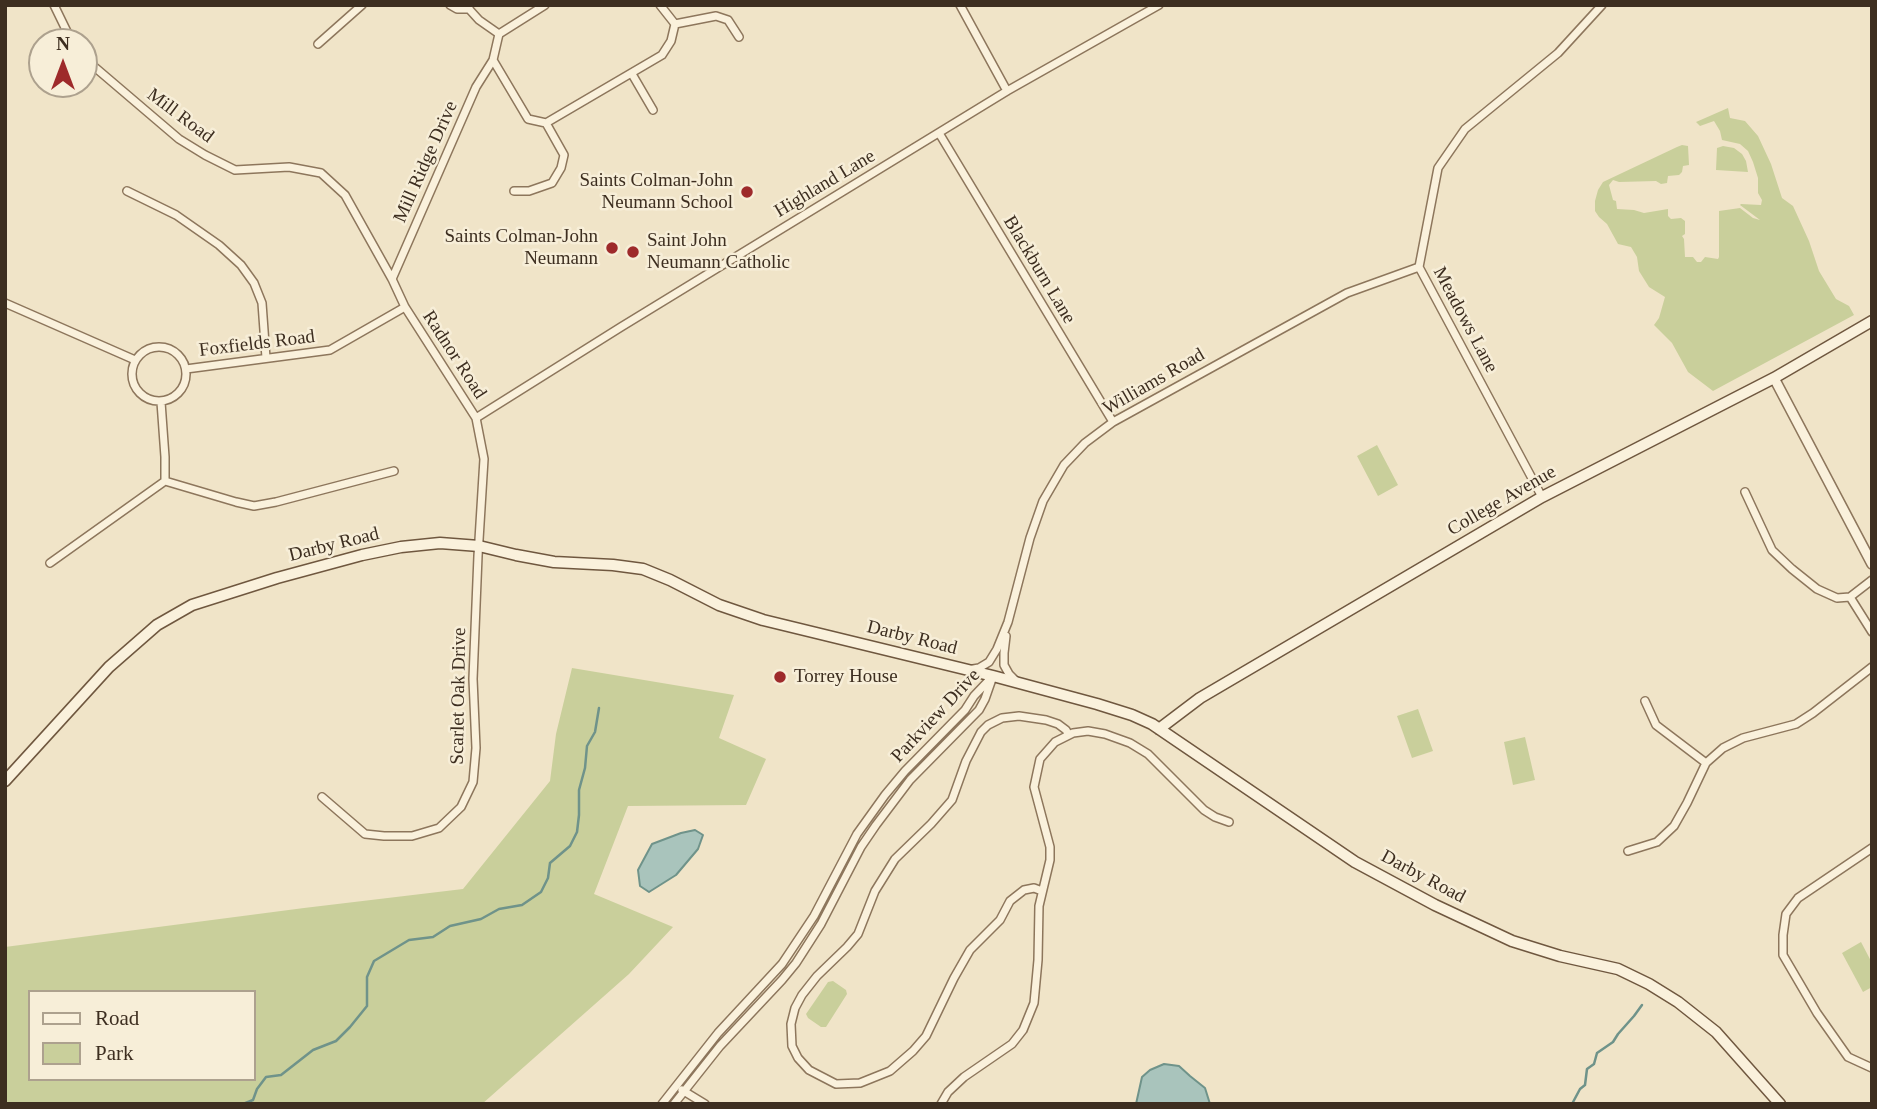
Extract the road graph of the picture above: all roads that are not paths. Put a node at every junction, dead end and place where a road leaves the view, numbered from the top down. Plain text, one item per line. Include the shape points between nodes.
1 (54, 5) edge
2 (362, 5) edge
3 (450, 5) edge
4 (545, 5) edge
5 (660, 5) edge
6 (960, 5) edge
7 (1159, 5) edge
8 (1602, 5) edge
9 (469, 7) edge
10 (676, 24) junction
11 (65, 28) edge
12 (499, 34) junction
13 (739, 37) dead end
14 (318, 44) dead end
15 (493, 60) junction
16 (98, 70) edge
17 (632, 74) junction
18 (1007, 91) junction
19 (653, 110) dead end
20 (546, 123) junction
21 (939, 133) junction
22 (127, 191) dead end
23 (514, 191) dead end
24 (345, 195) joint
25 (1419, 267) junction
26 (391, 279) junction
27 (5, 303) edge
28 (405, 307) junction
29 (1872, 321) edge
30 (266, 358) junction
31 (135, 360) junction
32 (186, 369) junction
33 (1774, 378) junction
34 (161, 402) junction
35 (477, 418) junction
36 (1113, 422) junction
37 (394, 471) dead end
38 (164, 481) junction
39 (1745, 492) dead end
40 (1542, 497) junction
41 (479, 546) junction
42 (50, 563) dead end
43 (1872, 564) edge
44 (1872, 580) edge
45 (1850, 597) junction
46 (1008, 622) junction
47 (1872, 632) edge
48 (1872, 667) edge
49 (968, 670) junction
50 (993, 676) junction
51 (1019, 683) junction
52 (1645, 701) dead end
53 (1159, 729) junction
54 (1069, 735) junction
55 (916, 760) junction
56 (1706, 762) junction
57 (923, 767) junction
58 (5, 780) edge
59 (322, 797) dead end
60 (1229, 822) dead end
61 (859, 831) junction
62 (868, 837) junction
63 (1872, 848) edge
64 (1628, 851) dead end
65 (1042, 891) junction
66 (723, 1028) junction
67 (731, 1035) junction
68 (1872, 1068) edge
69 (675, 1086) junction
70 (684, 1091) junction
71 (662, 1104) edge
72 (674, 1104) edge
73 (705, 1104) edge
74 (941, 1104) edge
75 (1780, 1104) edge

1 - 11 street
2 - 14 street
3 - 9 street
4 - 12 street
5 - 10 street
6 - 18 street
7 - 18 street, Highland Lane
8 - 25 street, Meadows Lane via 1558,53 1465,129 1438,168
9 - 12 street
10 - 13 street via 716,16 728,20
10 - 17 street via 662,55
12 - 15 street, Mill Ridge Drive
15 - 20 street via 528,119
15 - 26 street, Mill Ridge Drive
16 - 24 street, Mill Road via 178,139 205,155 235,170 289,167 321,173
17 - 19 street
17 - 20 street
18 - 21 street, Highland Lane
20 - 23 street via 564,155 561,168 552,183
21 - 35 street, Highland Lane
21 - 36 street, Blackburn Lane
22 - 30 street via 176,215 242,265 262,303
24 - 26 street, Radnor Road
25 - 36 street, Williams Road via 1347,293
25 - 40 street, Meadows Lane
26 - 28 street, Radnor Road
27 - 31 street
28 - 30 street, Foxfields Road via 330,350
28 - 35 street, Radnor Road
29 - 33 main road, College Avenue
30 - 32 street, Foxfields Road
31 - 32 street, Foxfields Road via 149,349 163,347 177,354
31 - 34 street via 134,387 145,398
32 - 34 street, Foxfields Road via 181,391
33 - 40 main road, College Avenue
33 - 43 street
34 - 38 street
35 - 41 street, Radnor Road via 484,459
36 - 46 street, Williams Road via 1064,466 1043,501
37 - 38 street via 254,506
38 - 42 street
39 - 45 street via 1772,550 1817,589 1837,598
40 - 53 main road, College Avenue via 1200,698
41 - 49 main road, Darby Road via 554,562 643,569 763,620
41 - 58 main road, Darby Road via 440,543 362,555 192,605 157,625 109,667
41 - 59 street, Scarlet Oak Drive via 473,679 476,748 473,782 461,807 439,828 412,836 384,836 365,834
44 - 45 street
45 - 47 street
46 - 49 street, Williams Road via 989,662
46 - 51 street, Williams Road via 1004,665
48 - 56 street via 1796,723 1743,738
49 - 50 main road, Darby Road
50 - 51 main road, Darby Road
50 - 55 street, Parkview Drive
50 - 57 street, Parkview Drive via 979,710
51 - 53 main road, Darby Road via 1121,712
52 - 56 street via 1656,725
53 - 75 main road, Darby Road via 1355,862 1435,905 1512,941 1618,969 1649,984 1716,1032
54 - 60 street via 1096,732 1130,743 1148,754 1204,810
54 - 65 street via 1046,752 1035,778 1050,846
54 - 65 street via 1058,724 1019,716 1002,718 981,732 952,800 895,859 875,891 858,934 817,976 795,1008 791,1038 803,1066 844,1085 890,1072 926,1036 970,950 1000,920 1010,901 1024,890
55 - 57 street
55 - 61 street, Parkview Drive
56 - 64 street via 1674,826 1657,842
57 - 62 street, Parkview Drive
61 - 62 street
61 - 66 street, Parkview Drive via 819,908 782,964
62 - 67 street, Parkview Drive via 808,945
63 - 68 street via 1798,898 1786,914 1783,935 1783,955 1816,1013 1848,1057
65 - 74 street via 1034,1003 1027,1023 1012,1044 964,1077
66 - 67 street
66 - 69 street, Parkview Drive
67 - 70 street, Parkview Drive
69 - 70 street
69 - 71 street, Parkview Drive
70 - 72 street, Parkview Drive
70 - 73 street

